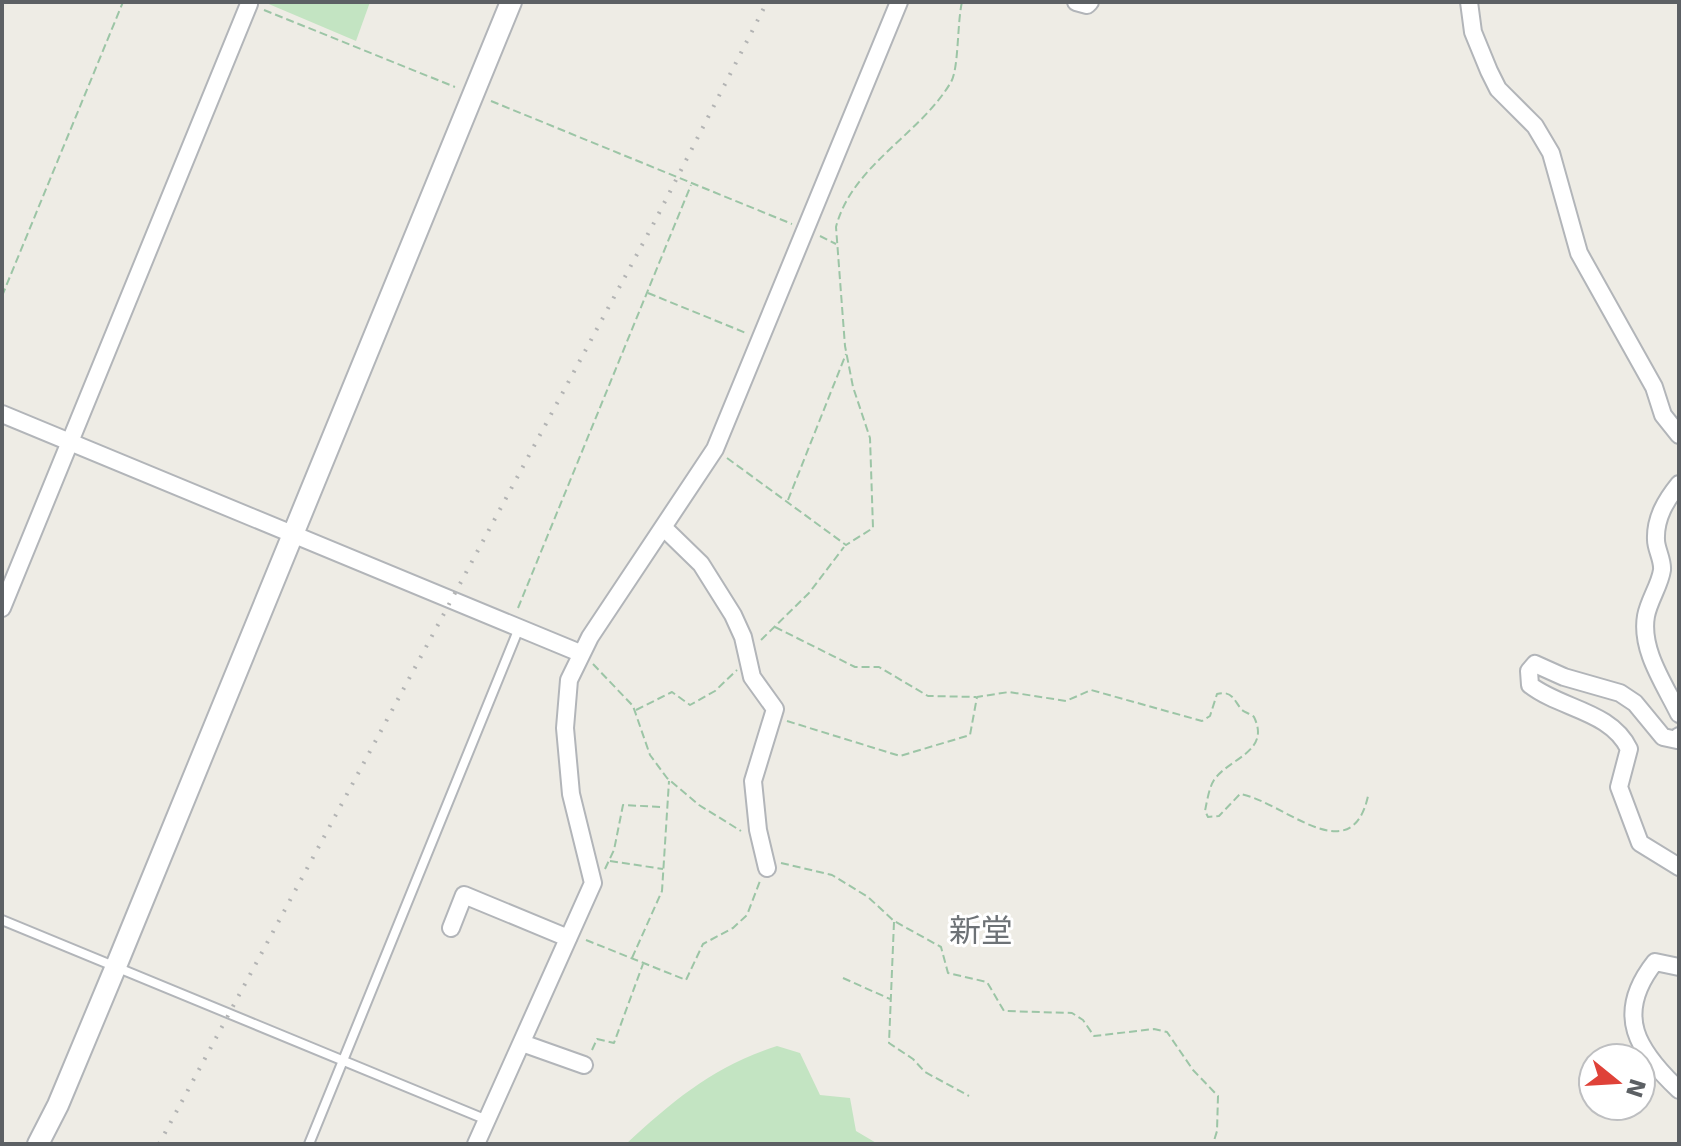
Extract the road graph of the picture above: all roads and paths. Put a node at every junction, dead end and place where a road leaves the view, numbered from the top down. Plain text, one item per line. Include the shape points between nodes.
1 (123, 2) edge
2 (511, 2) edge
3 (899, 2) edge
4 (962, 2) edge
5 (1076, 2) edge
6 (1090, 2) edge
7 (1469, 2) edge
8 (249, 4) edge
9 (473, 94) junction
10 (691, 185) junction
11 (807, 230) junction
12 (837, 244) junction
13 (647, 292) junction
14 (2, 296) edge
15 (761, 340) junction
16 (847, 352) junction
17 (2, 414) edge
18 (1679, 435) edge
19 (69, 442) junction
20 (715, 449) junction
21 (1679, 484) edge
22 (787, 502) junction
23 (664, 528) junction
24 (292, 534) junction
25 (846, 545) junction
26 (2, 608) edge
27 (515, 626) junction
28 (775, 627) junction
29 (580, 653) junction
30 (747, 656) junction
31 (977, 697) junction
32 (636, 711) junction
33 (1679, 714) edge
34 (776, 715) junction
35 (1679, 736) edge
36 (669, 780) junction
37 (1368, 796) dead end
38 (665, 807) junction
39 (760, 841) junction
40 (610, 861) junction
41 (767, 865) junction
42 (1679, 867) edge
43 (664, 869) junction
44 (593, 879) junction
45 (2, 920) edge
46 (894, 921) junction
47 (451, 928) dead end
48 (569, 935) junction
49 (632, 958) junction
50 (643, 963) junction
51 (116, 967) junction
52 (1679, 967) edge
53 (843, 978) dead end
54 (891, 999) junction
55 (522, 1043) junction
56 (345, 1061) junction
57 (584, 1065) joint
58 (1679, 1090) edge
59 (969, 1096) dead end
60 (488, 1120) junction
61 (38, 1144) edge
62 (309, 1144) edge
63 (476, 1144) edge
64 (1213, 1144) edge

1 - 14 path
2 - 9 street
3 - 11 street
4 - 12 path via 953,79 850,193 838,217
5 - 6 street
7 - 18 street via 1473,32 1489,71 1551,153 1579,253 1654,387 1663,415
8 - 9 path
8 - 19 street
9 - 10 path
9 - 24 street
10 - 11 path
10 - 13 path
11 - 12 path
11 - 15 street
12 - 16 path
13 - 15 path
13 - 27 path
15 - 20 street
16 - 22 path
16 - 25 path via 870,438 876,518 870,531
17 - 19 street
19 - 24 street
19 - 26 street
20 - 22 path
20 - 23 street
21 - 33 street via 1658,521 1655,541 1662,570 1646,618 1652,658
22 - 25 path
23 - 29 street
23 - 30 street via 701,564 739,626
24 - 27 street
24 - 51 street
25 - 28 path
27 - 29 street
27 - 56 lane
28 - 30 path
28 - 31 path via 855,667 879,667 928,696
29 - 32 path
29 - 44 street via 566,697 565,744 571,794
30 - 32 path via 709,696 690,705 672,692
30 - 34 street
31 - 34 path via 970,735 909,755 873,749
31 - 37 path via 1009,692 1066,701 1091,690 1202,721 1210,716 1217,694 1225,693 1238,699 1259,731 1252,750 1215,779 1205,811 1208,817 1219,816 1240,794 1339,833 1360,818
32 - 36 path via 653,760
34 - 39 street via 753,781
35 - 42 street via 1663,737 1620,693 1535,664 1529,671 1530,685 1544,696 1622,733 1629,749 1619,787 1640,843
36 - 38 path
36 - 39 path via 699,805
38 - 40 path via 623,805
38 - 43 path
39 - 41 street
40 - 43 path
40 - 44 path
41 - 46 path via 798,865 832,875
41 - 50 path via 747,915 703,944 686,980
43 - 49 path via 662,891
44 - 48 street
45 - 51 lane
46 - 54 path
46 - 64 path via 941,947 948,973 987,982 1004,1011 1072,1013 1094,1036 1167,1032 1218,1096
47 - 48 street via 464,895
48 - 49 path
48 - 55 street
49 - 50 path
50 - 57 path via 614,1043 597,1039
51 - 56 lane
51 - 61 street
52 - 58 street via 1655,962 1646,973 1633,1032 1646,1057
53 - 54 path
54 - 59 path via 892,1047
55 - 57 street
55 - 60 street
56 - 60 lane
56 - 62 lane
60 - 63 street

